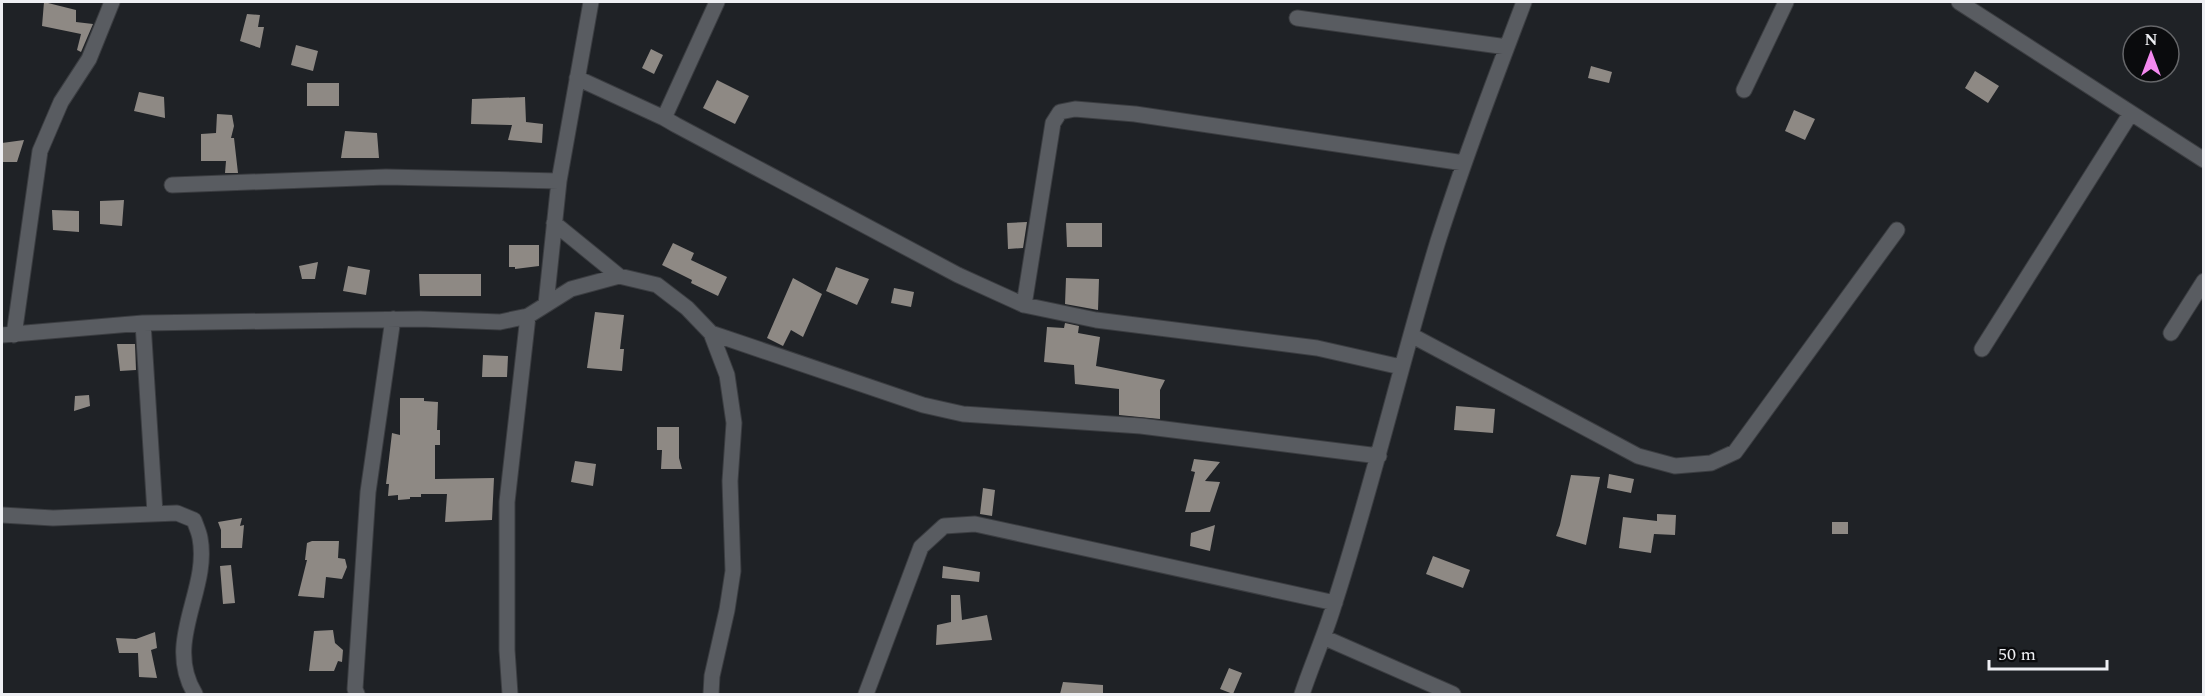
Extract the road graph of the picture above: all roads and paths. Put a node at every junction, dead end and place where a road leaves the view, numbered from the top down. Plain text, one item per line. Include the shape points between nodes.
1 (112, 2) edge
2 (591, 2) edge
3 (717, 2) edge
4 (1524, 2) edge
5 (1786, 2) edge
6 (1959, 2) edge
7 (1297, 18) dead end
8 (1507, 47) junction
9 (578, 78) junction
10 (1744, 90) dead end
11 (2131, 113) junction
12 (664, 118) junction
13 (2204, 160) edge
14 (1464, 163) junction
15 (559, 181) junction
16 (172, 185) dead end
17 (554, 222) junction
18 (1897, 230) dead end
19 (619, 276) junction
20 (2204, 281) edge
21 (546, 304) junction
22 (1024, 305) junction
23 (528, 316) junction
24 (393, 319) junction
25 (143, 323) junction
26 (711, 333) junction
27 (2171, 333) dead end
28 (8, 335) edge
29 (1411, 335) junction
30 (1982, 349) dead end
31 (1401, 367) junction
32 (1378, 456) junction
33 (155, 513) junction
34 (2, 515) edge
35 (1335, 603) junction
36 (1323, 637) junction
37 (195, 694) edge
38 (357, 694) edge
39 (510, 694) edge
40 (711, 694) edge
41 (866, 694) edge
42 (1302, 694) edge
43 (1453, 694) edge

1 - 28 street via 89,59 61,102 40,151
2 - 9 street
3 - 12 street
4 - 8 street
5 - 10 street
6 - 11 street
7 - 8 street
8 - 14 street
9 - 12 street
9 - 15 street
11 - 13 street
11 - 30 street
12 - 22 street via 958,275
14 - 22 street via 1135,114 1075,109 1060,112 1053,123
14 - 29 street
15 - 16 street via 386,177
15 - 17 street
17 - 19 street
17 - 21 street
18 - 29 street via 1735,452 1711,463 1675,466 1638,456
19 - 21 street via 571,288
19 - 26 street via 657,285
20 - 27 street
21 - 23 street
22 - 31 street via 1096,320 1317,348
23 - 24 street via 500,322
23 - 39 street via 507,502
24 - 25 street
24 - 38 street via 368,492
25 - 28 street
25 - 33 street
26 - 32 street via 923,405 963,414 1141,426
26 - 40 street via 727,375 734,423 730,481 733,571
29 - 31 street
31 - 32 street
32 - 35 street
33 - 34 street via 53,518
33 - 37 street via 177,513 194,520 200,538 201,562 183,663
35 - 36 street
35 - 41 street via 975,524 944,526 921,547
36 - 42 street
36 - 43 street

